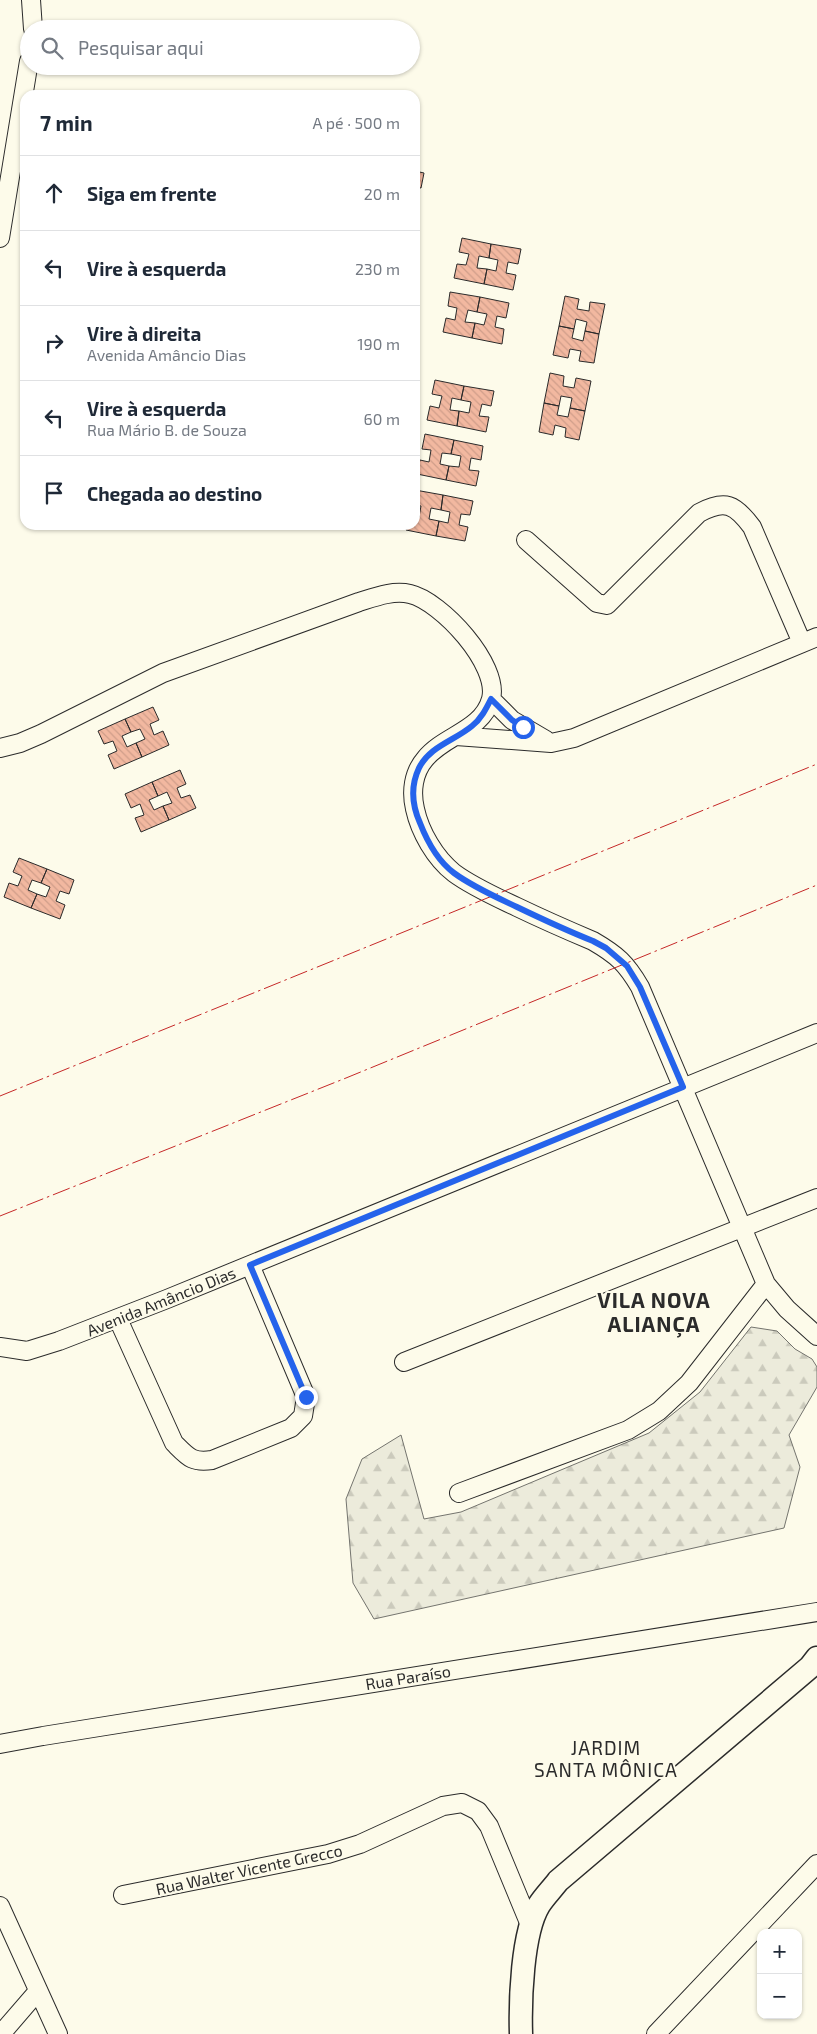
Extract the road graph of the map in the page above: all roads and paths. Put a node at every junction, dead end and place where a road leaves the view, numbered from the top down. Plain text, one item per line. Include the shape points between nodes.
1 (31, 0) edge
2 (32, 20) edge
3 (27, 75) edge
4 (24, 90) edge
5 (20, 116) edge
6 (0, 238) edge
7 (526, 540) dead end
8 (809, 640) edge
9 (491, 699) junction
10 (456, 736) junction
11 (551, 743) junction
12 (0, 748) edge
13 (817, 1032) edge
14 (683, 1087) junction
15 (817, 1198) edge
16 (742, 1226) junction
17 (250, 1265) junction
18 (766, 1284) junction
19 (118, 1319) junction
20 (817, 1336) edge
21 (0, 1347) edge
22 (404, 1362) dead end
23 (459, 1493) dead end
24 (817, 1612) edge
25 (815, 1666) edge
26 (0, 1744) edge
27 (817, 1864) edge
28 (123, 1895) dead end
29 (0, 1906) edge
30 (530, 1925) junction
31 (38, 1991) junction
32 (2, 2034) edge
33 (58, 2034) edge
34 (521, 2034) edge
35 (656, 2034) edge

1 - 2 street
3 - 4 street
5 - 6 street
7 - 8 street via 597,604 607,605 699,513 725,504 740,511 752,527
8 - 11 street via 601,728
9 - 10 street via 472,726
9 - 11 street via 512,720
9 - 12 street via 489,673 471,642 424,598 397,593 359,602 163,673 34,737
10 - 11 street
10 - 14 street via 425,758 414,784 412,797 416,814 432,848 453,872 472,884 593,941 627,966 640,987
13 - 14 street, Avenida Amâncio Dias
14 - 16 street
14 - 17 street, Avenida Amâncio Dias
15 - 16 street
16 - 18 street
16 - 22 street
17 - 19 street, Avenida Amâncio Dias
17 - 19 street via 306,1397 304,1416 282,1432 212,1460 199,1462 185,1454 174,1443
18 - 20 street
18 - 23 street via 689,1383 659,1411 628,1430
19 - 21 street, Avenida Amâncio Dias via 27,1351
24 - 26 street, Rua Paraíso
25 - 30 main road via 558,1881 539,1905
27 - 35 street
28 - 30 street, Rua Walter Vicente Grecco via 328,1854 360,1844 443,1806 462,1803 478,1811 489,1826
29 - 31 street
30 - 34 main road via 520,1998
31 - 32 street
31 - 33 street

